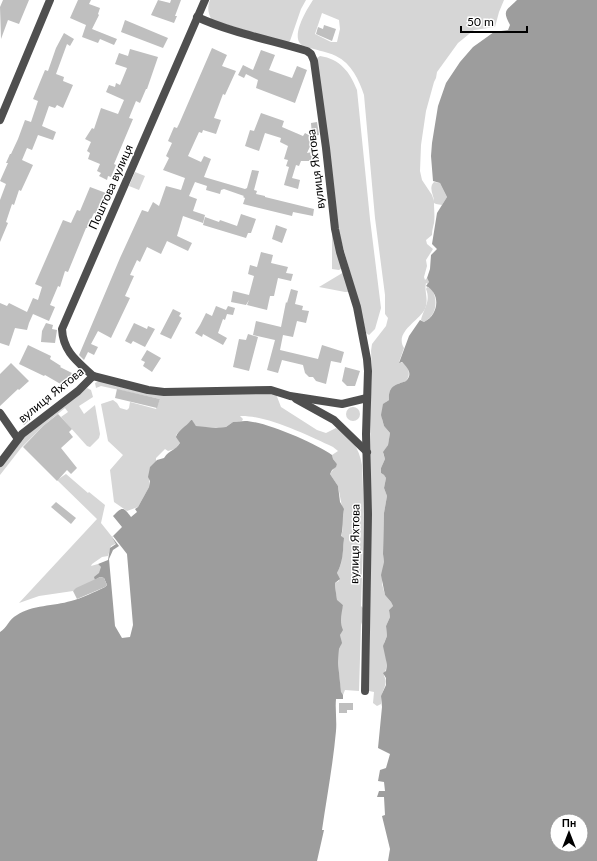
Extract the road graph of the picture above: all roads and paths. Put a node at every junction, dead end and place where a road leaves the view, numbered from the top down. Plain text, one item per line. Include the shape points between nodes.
1 (50, 0) edge
2 (205, 0) edge
3 (197, 17) junction
4 (0, 120) edge
5 (93, 376) junction
6 (290, 396) junction
7 (367, 398) junction
8 (0, 413) edge
9 (18, 439) junction
10 (367, 452) junction
11 (0, 463) edge
12 (365, 691) dead end

1 - 4 street
2 - 3 street, Поштова вулиця
3 - 5 street, Поштова вулиця via 62,329 66,347
3 - 7 street, вулиця Яхтова via 311,54 326,148 335,229 365,341
5 - 6 street, вулиця Яхтова via 164,392 271,390
5 - 9 street, вулиця Яхтова
6 - 7 street, вулиця Яхтова via 342,404
6 - 10 street via 334,420
7 - 10 street, вулиця Яхтова
8 - 9 street
9 - 11 street, вулиця Яхтова
10 - 12 street, вулиця Яхтова

